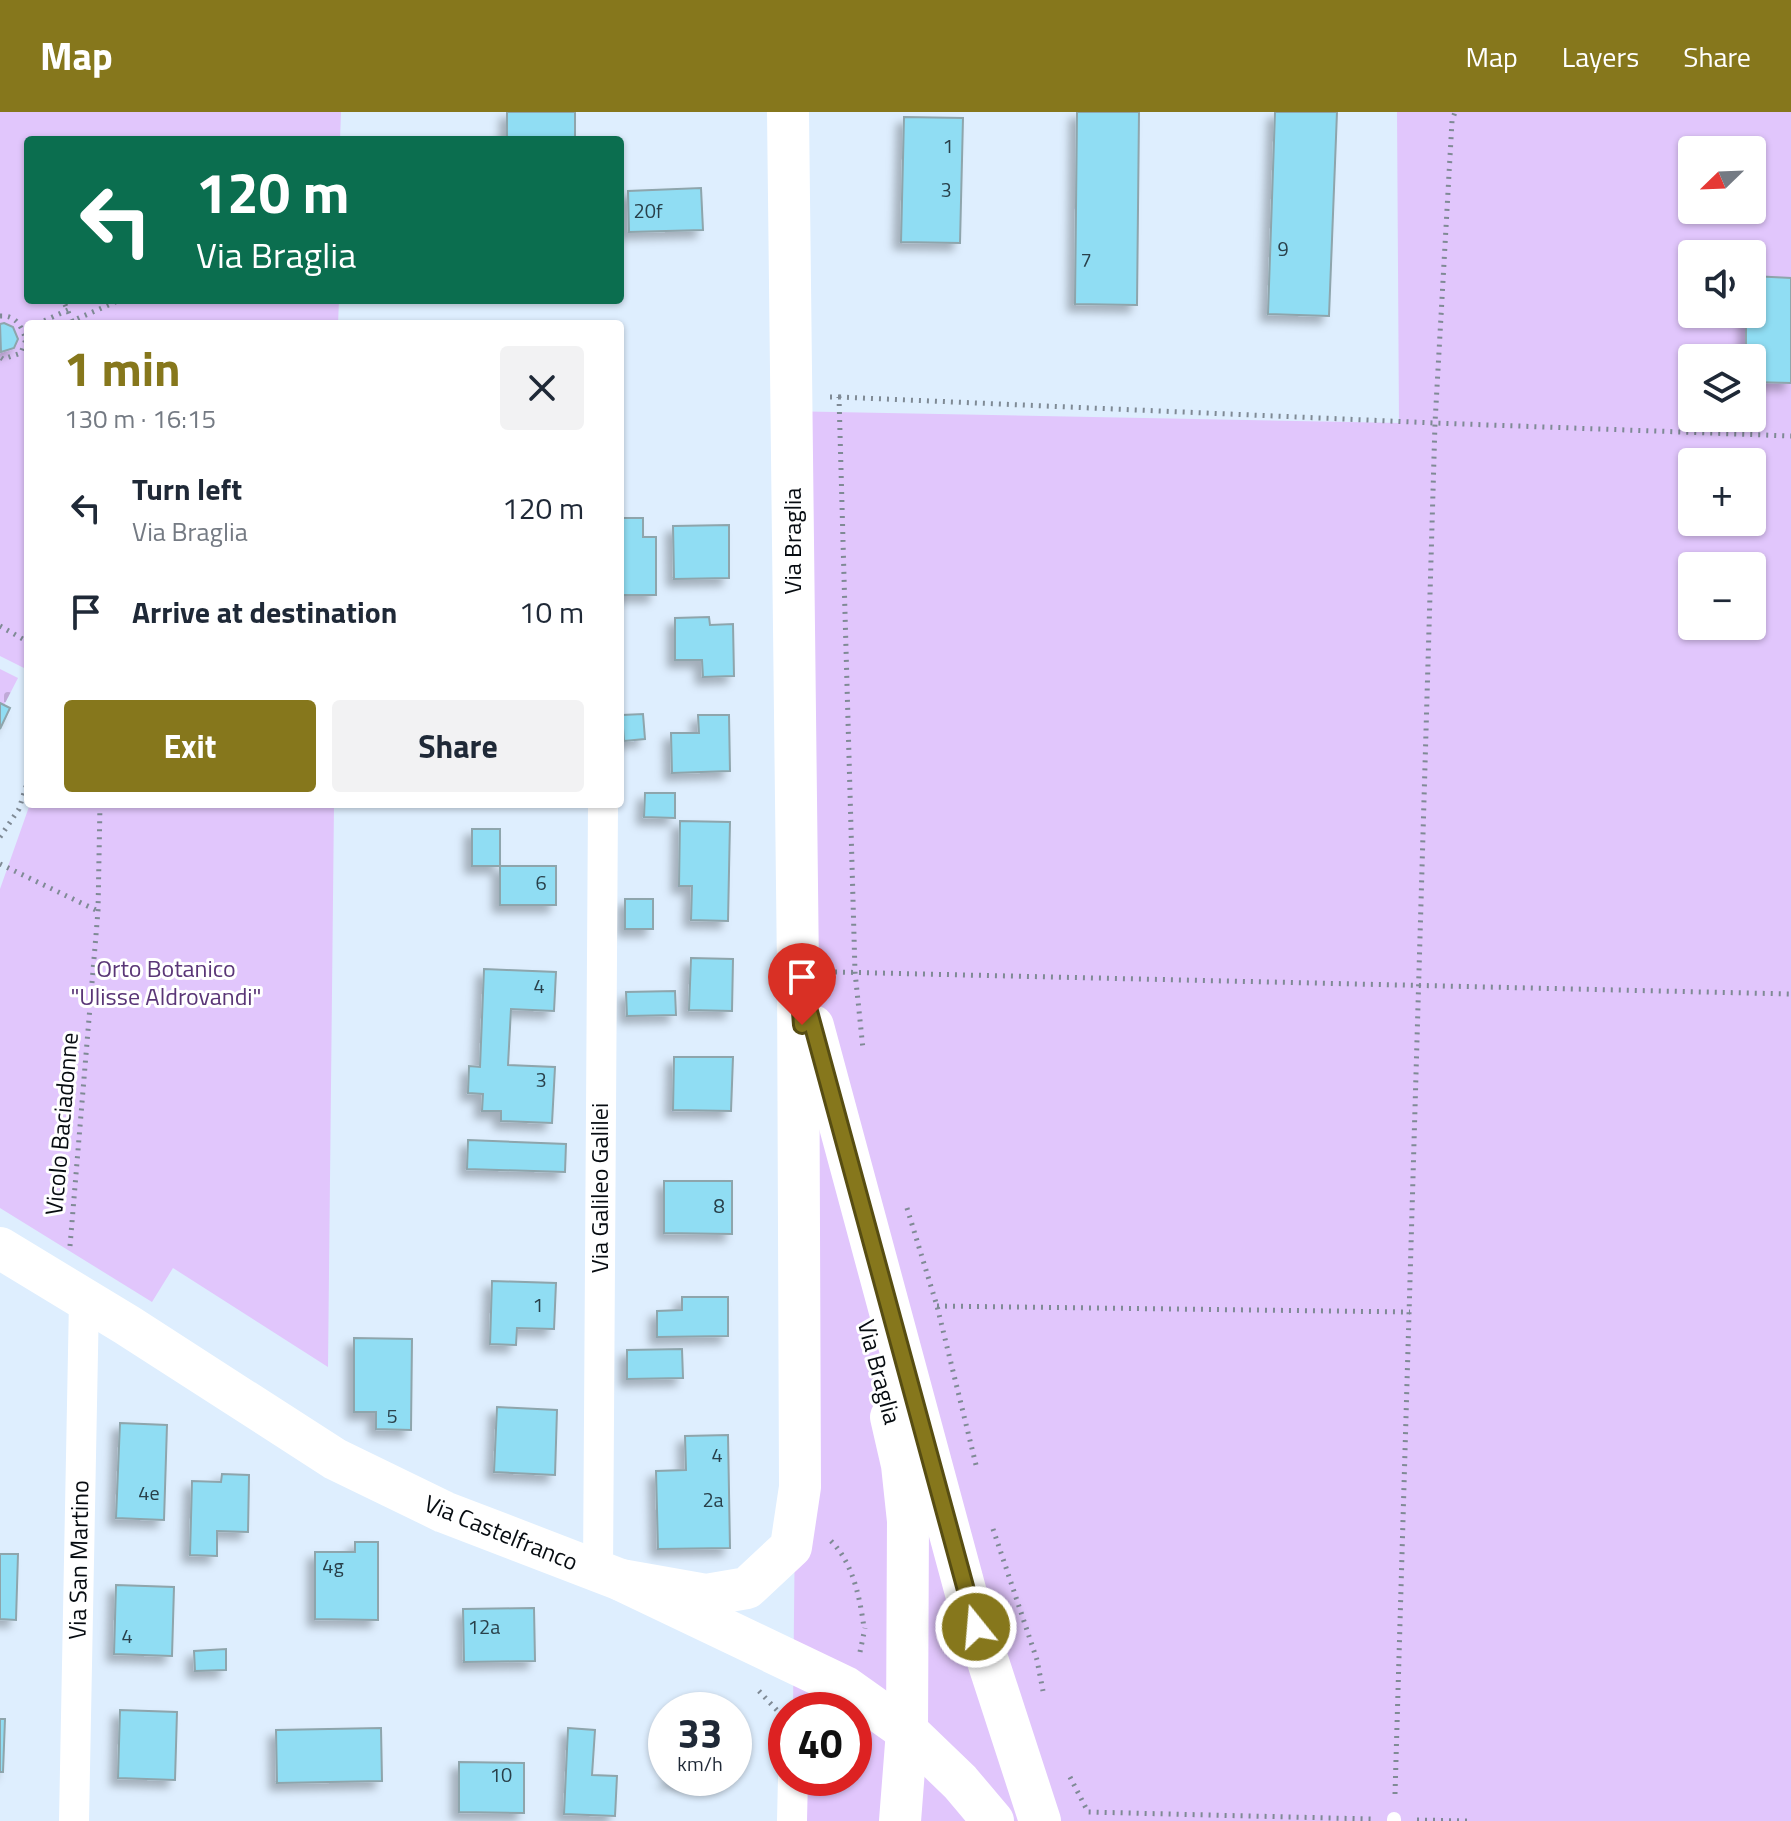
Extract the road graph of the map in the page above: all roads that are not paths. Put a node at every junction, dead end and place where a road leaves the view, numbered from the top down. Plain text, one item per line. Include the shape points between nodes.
1 (788, 112) edge
2 (603, 808) edge
3 (798, 971) junction
4 (0, 1248) edge
5 (84, 1300) junction
6 (610, 1576) junction
7 (907, 1731) junction
8 (793, 1796) edge
9 (74, 1821) edge
10 (792, 1821) edge
11 (900, 1821) edge
12 (993, 1821) edge
13 (1040, 1821) edge

1 - 3 street, Via Braglia
2 - 6 street, Via Galileo Galilei
3 - 6 street, Via Braglia via 800,1487 791,1547 747,1588 706,1595
3 - 7 street, Via Braglia via 806,1078 817,1136 902,1465 908,1521
3 - 13 street via 967,1597
4 - 5 street, Via Castelfranco
5 - 6 street, Via Castelfranco via 335,1459 444,1512
5 - 9 street, Via San Martino
6 - 7 street, Via Castelfranco via 852,1692
7 - 11 street, Via Braglia
7 - 12 street, Via Castelfranco
8 - 10 street

